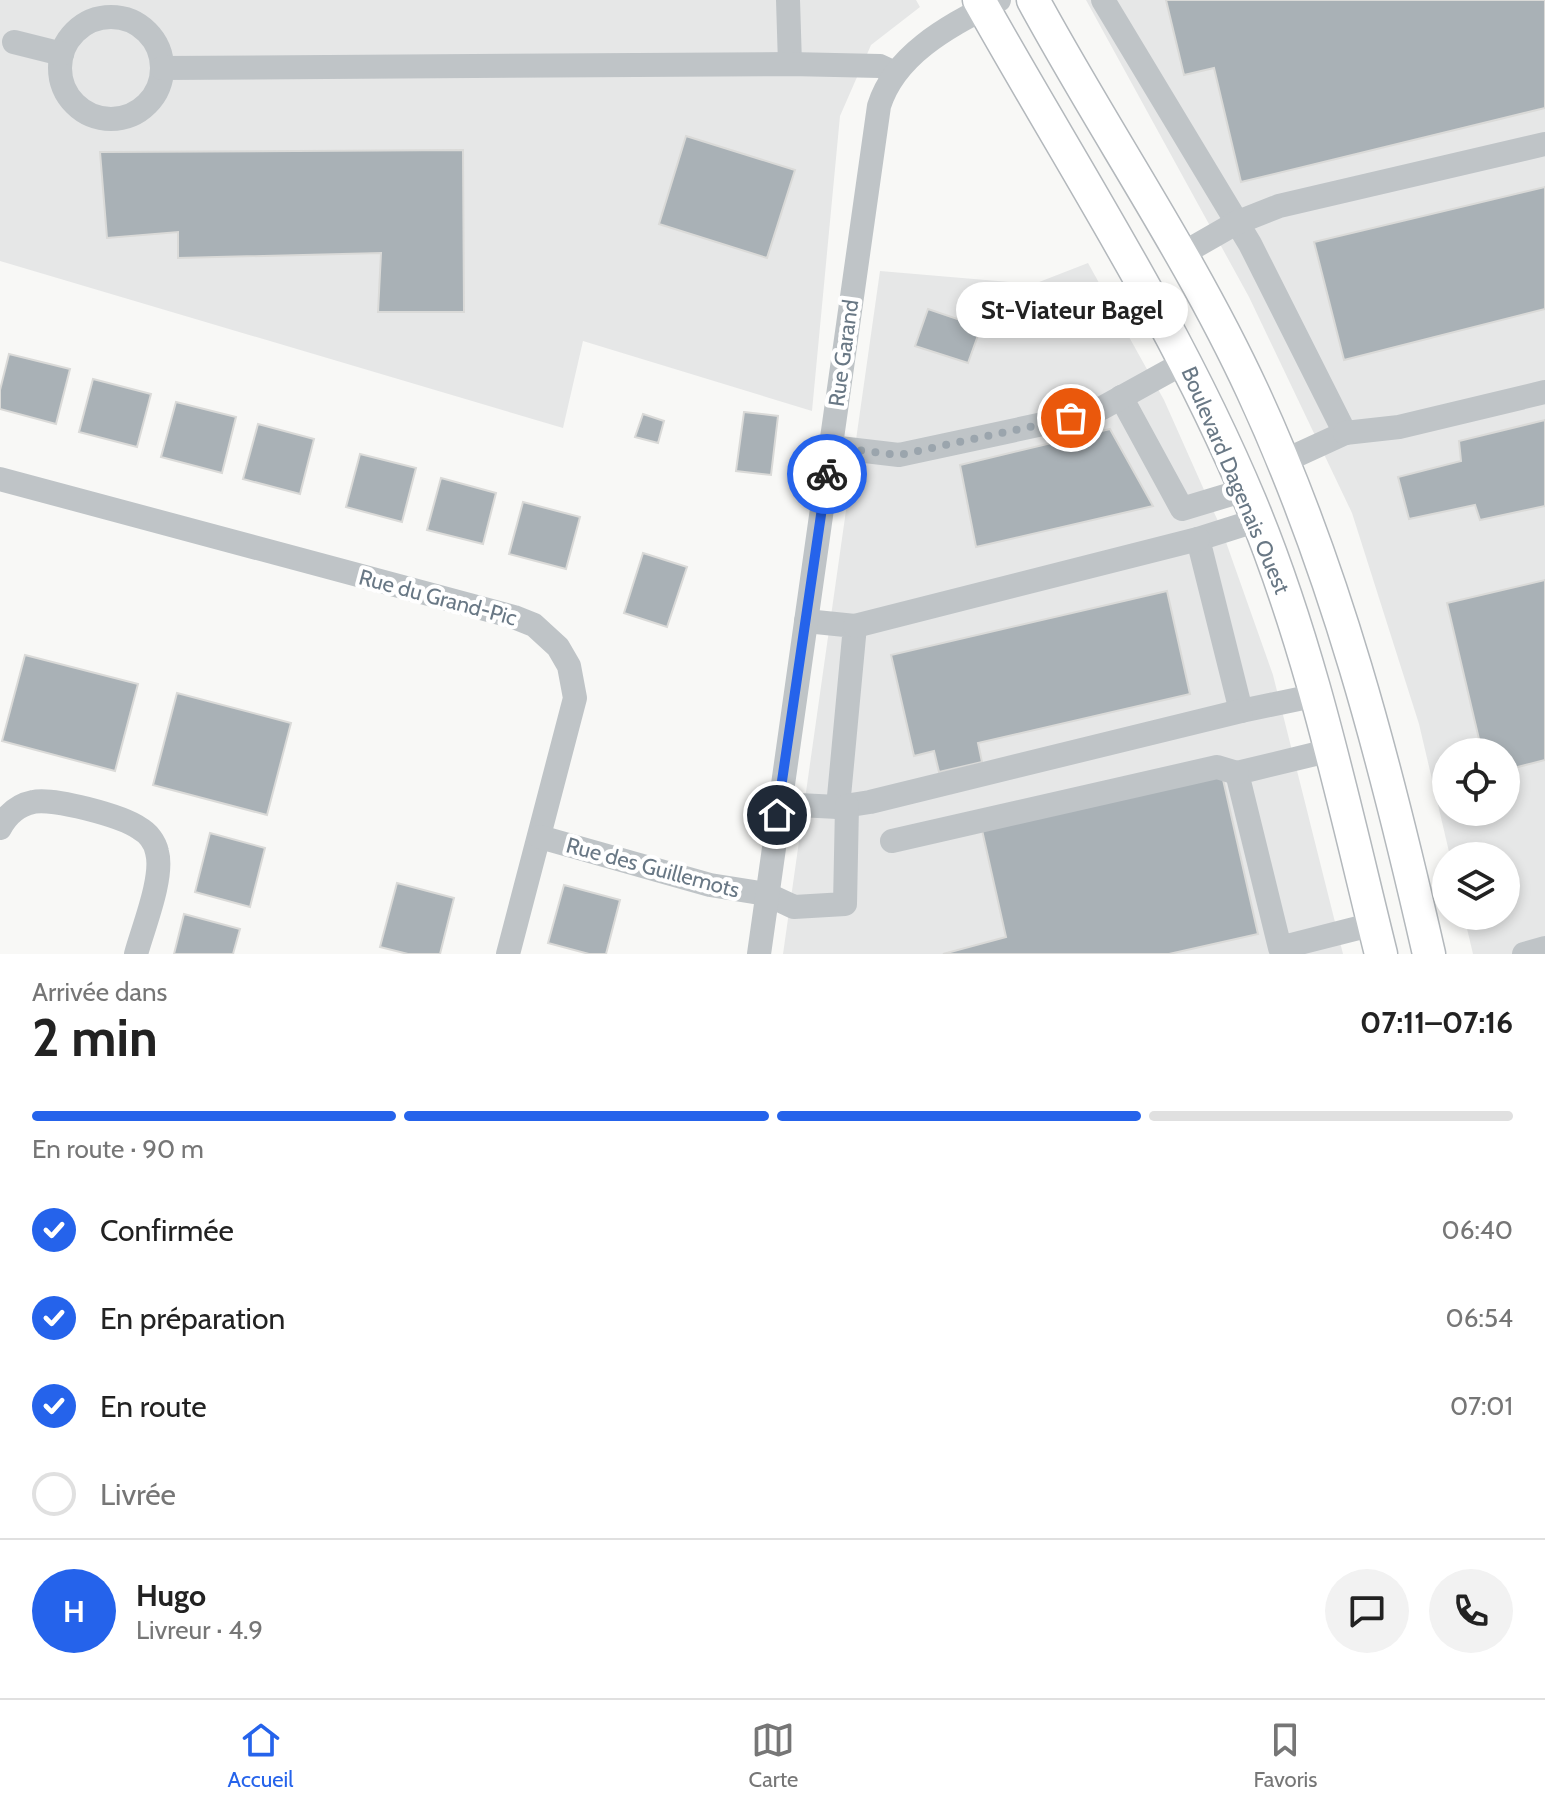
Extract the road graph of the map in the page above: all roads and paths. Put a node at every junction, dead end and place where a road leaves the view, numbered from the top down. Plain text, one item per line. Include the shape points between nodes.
1 (788, 0) edge
2 (1033, 0) edge
3 (1103, 0) edge
4 (987, 3) edge
5 (110, 8) edge
6 (14, 42) dead end
7 (62, 54) junction
8 (790, 64) junction
9 (162, 68) junction
10 (895, 73) junction
11 (1545, 144) edge
12 (1236, 223) junction
13 (1182, 254) junction
14 (1187, 361) junction
15 (1545, 392) edge
16 (1121, 397) junction
17 (1345, 433) junction
18 (831, 447) junction
19 (1284, 461) junction
20 (0, 479) edge
21 (1245, 490) junction
22 (1258, 520) junction
23 (1198, 539) junction
24 (806, 621) junction
25 (855, 626) junction
26 (1318, 695) junction
27 (1241, 711) junction
28 (1332, 750) junction
29 (1237, 773) junction
30 (778, 804) junction
31 (843, 806) junction
32 (0, 828) edge
33 (540, 837) junction
34 (892, 841) dead end
35 (766, 894) junction
36 (1378, 939) edge
37 (1545, 948) edge
38 (136, 954) edge
39 (508, 954) edge
40 (759, 954) edge
41 (1429, 954) edge
42 (1524, 954) edge

1 - 8 street
2 - 13 main road
3 - 12 street
4 - 10 street, Rue Garand via 930,40
4 - 14 main road, Boulevard Dagenais Ouest
5 - 7 street via 76,31
5 - 9 street via 147,32
6 - 7 street
7 - 9 street via 60,74 71,99 87,113 108,119 143,107 157,89
8 - 9 street
8 - 10 street via 880,66
10 - 18 street, Rue Garand via 877,118
11 - 12 street via 1279,206
12 - 13 street
12 - 17 street
13 - 19 main road
14 - 16 street
14 - 21 main road, Boulevard Dagenais Ouest
15 - 17 street via 1399,427
16 - 18 street via 1088,413 899,455
16 - 21 street via 1182,509
17 - 19 street
18 - 24 street, Rue Garand
19 - 41 main road via 1356,660
20 - 33 street, Rue du Grand-Pic via 534,625 564,656 575,698
21 - 22 main road, Boulevard Dagenais Ouest
22 - 23 street
22 - 26 main road, Boulevard Dagenais Ouest
23 - 25 street
23 - 27 street
24 - 25 street
24 - 30 street, Rue Garand
25 - 31 street
26 - 27 street
26 - 28 main road, Boulevard Dagenais Ouest
27 - 31 street
28 - 29 street
28 - 36 main road, Boulevard Dagenais Ouest
29 - 34 street via 1217,767
29 - 36 street via 1280,948
30 - 31 street
30 - 35 street, Rue Garand
31 - 35 street, Rue des Guillemots via 845,904 794,907
32 - 38 street via 16,809 48,801 127,822 146,833 159,868
33 - 35 street, Rue des Guillemots via 710,885
33 - 39 street, Rue du Grand-Pic
35 - 40 street, Rue Garand
37 - 42 street

